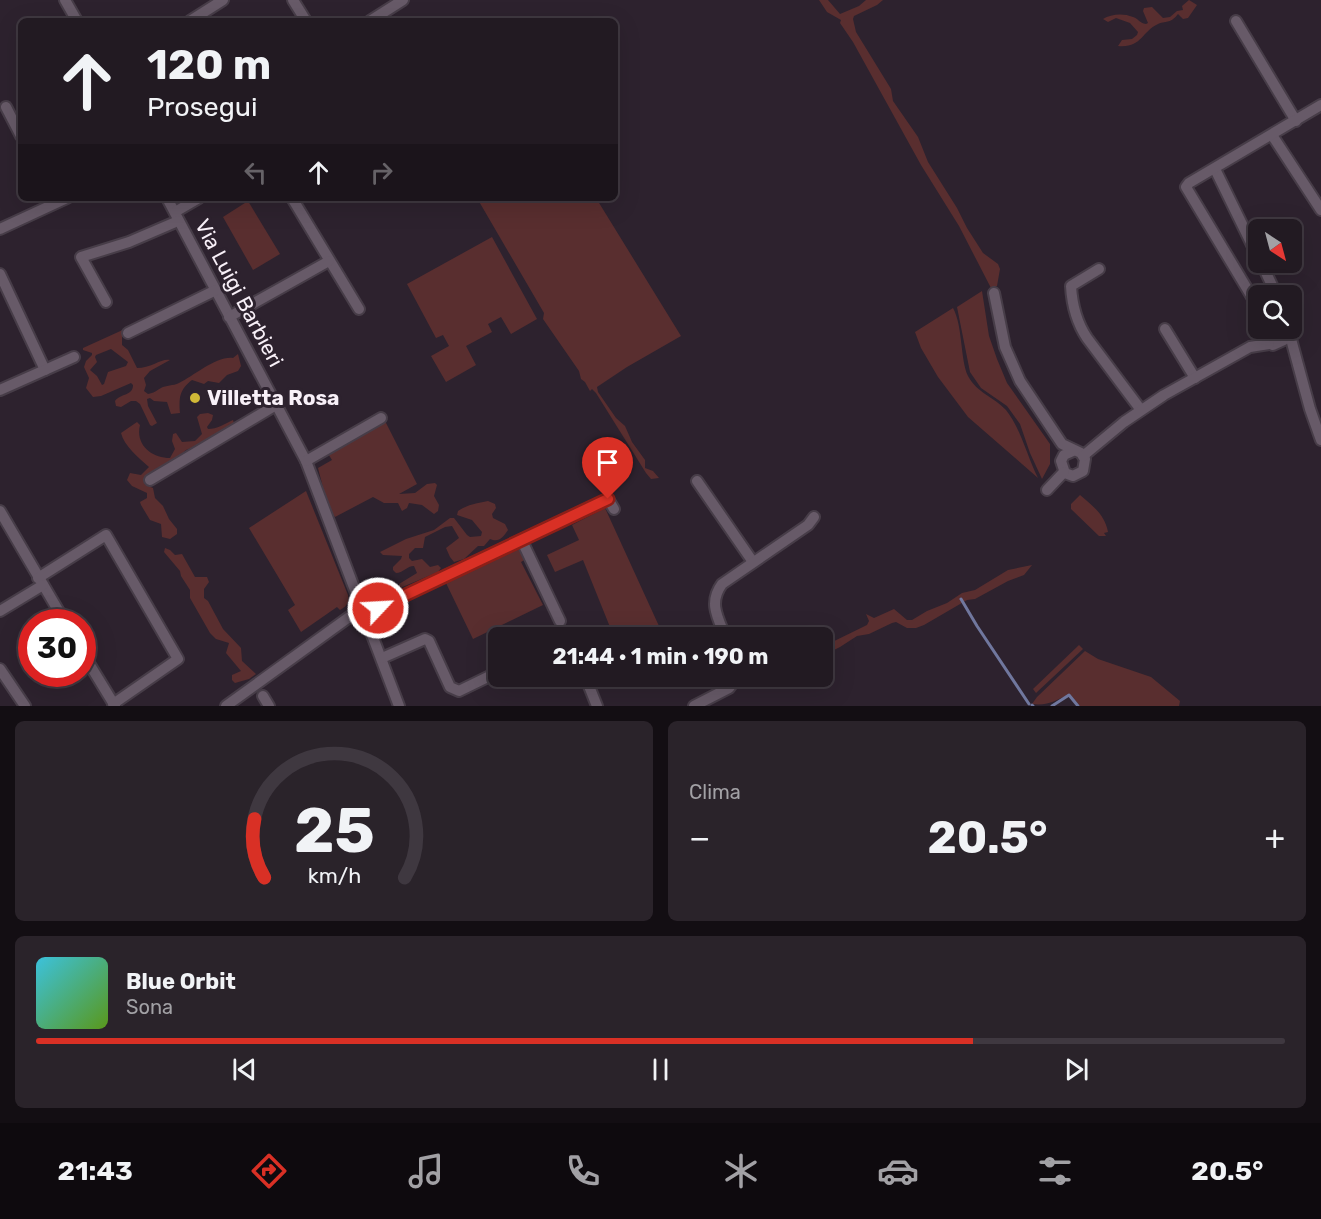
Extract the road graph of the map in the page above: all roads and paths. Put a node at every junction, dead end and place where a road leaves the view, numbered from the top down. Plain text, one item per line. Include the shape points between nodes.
1 (64, 0) edge
2 (223, 0) edge
3 (293, 0) edge
4 (403, 0) edge
5 (75, 18) edge
6 (195, 18) edge
7 (304, 18) edge
8 (375, 18) edge
9 (1236, 21) dead end
10 (1321, 105) edge
11 (6, 107) dead end
12 (1296, 121) junction
13 (18, 130) edge
14 (1272, 135) junction
15 (1215, 169) junction
16 (54, 201) edge
17 (169, 201) edge
18 (195, 201) edge
19 (294, 201) edge
20 (1321, 210) edge
21 (177, 216) junction
22 (0, 229) edge
23 (1248, 237) edge
24 (329, 261) junction
25 (1098, 269) dead end
26 (0, 274) edge
27 (1248, 290) edge
28 (216, 291) junction
29 (994, 293) dead end
30 (106, 302) dead end
31 (359, 309) dead end
32 (229, 317) junction
33 (1165, 329) dead end
34 (128, 333) dead end
35 (1253, 339) edge
36 (1262, 339) edge
37 (1280, 339) edge
38 (1289, 339) edge
39 (1269, 344) junction
40 (1244, 350) junction
41 (74, 357) dead end
42 (45, 370) junction
43 (1195, 378) junction
44 (0, 390) edge
45 (276, 405) junction
46 (1141, 410) junction
47 (381, 418) dead end
48 (1058, 439) junction
49 (1321, 440) edge
50 (1078, 453) junction
51 (1062, 458) junction
52 (306, 461) junction
53 (1064, 472) junction
54 (150, 480) dead end
55 (697, 481) dead end
56 (1047, 490) dead end
57 (614, 510) dead end
58 (0, 511) edge
59 (814, 517) dead end
60 (522, 541) junction
61 (753, 562) junction
62 (40, 581) junction
63 (57, 609) edge
64 (0, 611) edge
65 (364, 611) junction
66 (560, 621) dead end
67 (722, 627) edge
68 (381, 658) junction
69 (0, 669) edge
70 (96, 675) edge
71 (488, 677) edge
72 (589, 687) edge
73 (730, 687) edge
74 (114, 705) edge
75 (229, 705) edge
76 (700, 705) edge
77 (25, 706) edge
78 (399, 706) edge
79 (597, 706) edge

1 - 5 street
2 - 6 street
3 - 7 street
4 - 8 street
9 - 12 street
10 - 12 street
11 - 13 street
12 - 14 street
14 - 15 street
14 - 20 street
15 - 23 street
15 - 27 street via 1186,187
16 - 22 street
17 - 21 street, Via Luigi Barbieri
18 - 21 street
19 - 24 street
21 - 28 street, Via Luigi Barbieri
21 - 30 street via 129,242 81,257
24 - 31 street
24 - 32 street
25 - 46 street via 1071,286 1075,311 1087,338
26 - 42 street
28 - 32 street, Via Luigi Barbieri
28 - 34 street
29 - 48 street via 1010,360
32 - 45 street, Via Luigi Barbieri
33 - 43 street
35 - 40 street
36 - 39 street
37 - 39 street
38 - 49 street
39 - 40 street
40 - 43 street
41 - 42 street
42 - 44 street
43 - 46 street
45 - 52 street, Via Luigi Barbieri
45 - 54 street
46 - 50 street
47 - 52 street
48 - 50 street
48 - 51 street
50 - 51 street via 1066,453
50 - 53 street via 1086,463 1080,474
51 - 53 street
52 - 65 street, Via Luigi Barbieri
53 - 56 street
55 - 61 street
57 - 60 street via 608,499
58 - 62 street
59 - 61 street
60 - 65 street
60 - 66 street
61 - 67 street via 715,593 715,609
62 - 63 street
62 - 64 street
62 - 74 street via 106,536 178,659
65 - 68 street, Via Luigi Barbieri
65 - 75 street
68 - 71 street via 426,639 454,690
68 - 78 street, Via Luigi Barbieri
69 - 77 street
70 - 74 street
72 - 79 street
73 - 76 street

